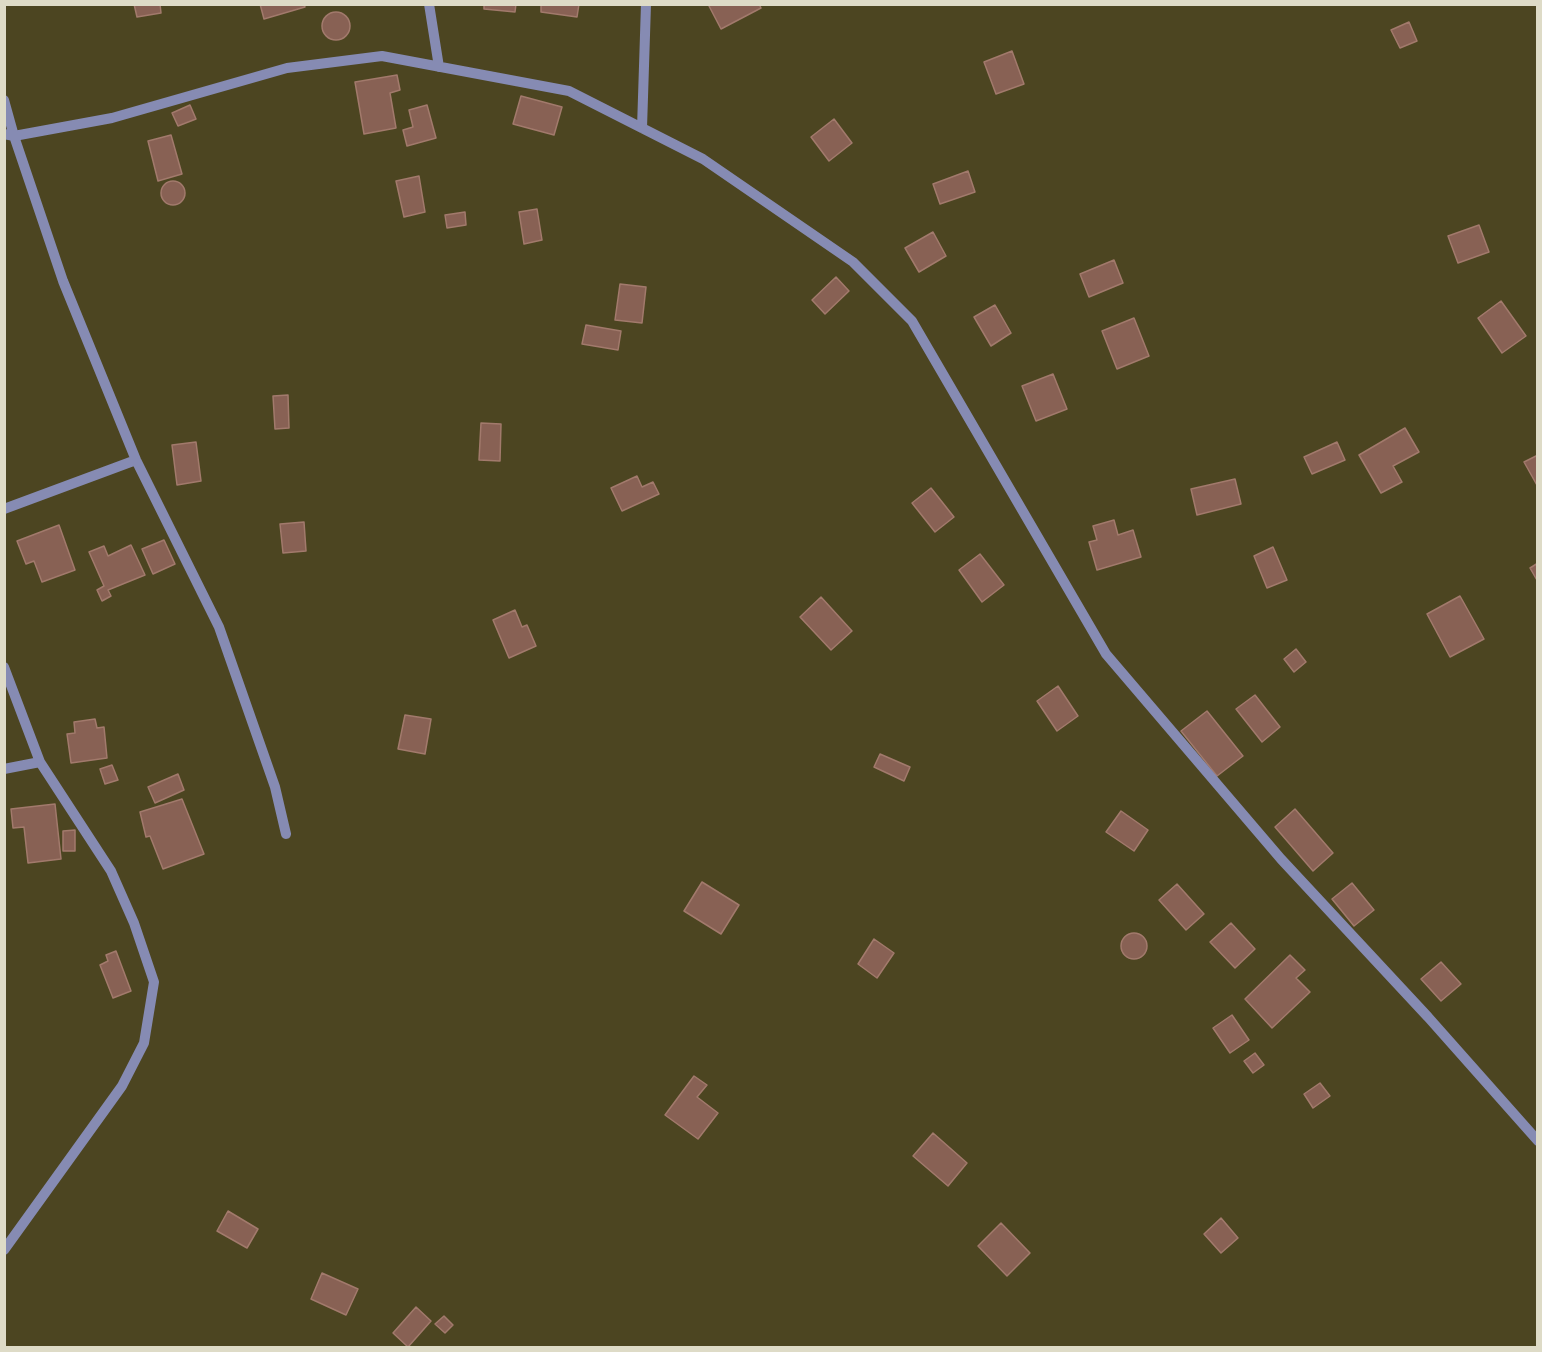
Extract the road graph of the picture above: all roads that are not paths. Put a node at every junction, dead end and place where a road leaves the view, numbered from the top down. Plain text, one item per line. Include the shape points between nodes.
1 (429, 4) edge
2 (646, 4) edge
3 (439, 67) junction
4 (4, 100) edge
5 (642, 128) junction
6 (9, 135) edge
7 (136, 460) junction
8 (4, 509) edge
9 (4, 667) edge
10 (40, 762) junction
11 (4, 769) edge
12 (286, 834) dead end
13 (1538, 1142) edge
14 (4, 1250) edge

1 - 3 street
2 - 5 street
3 - 5 street via 569,91
3 - 6 street via 382,56 287,68 112,118
4 - 6 street
5 - 13 street via 703,159 853,262 912,321 1106,654 1281,859
6 - 7 street
7 - 8 street
7 - 12 street via 219,627 275,787
9 - 10 street
10 - 11 street
10 - 14 street via 111,871 154,982 144,1043 122,1086

